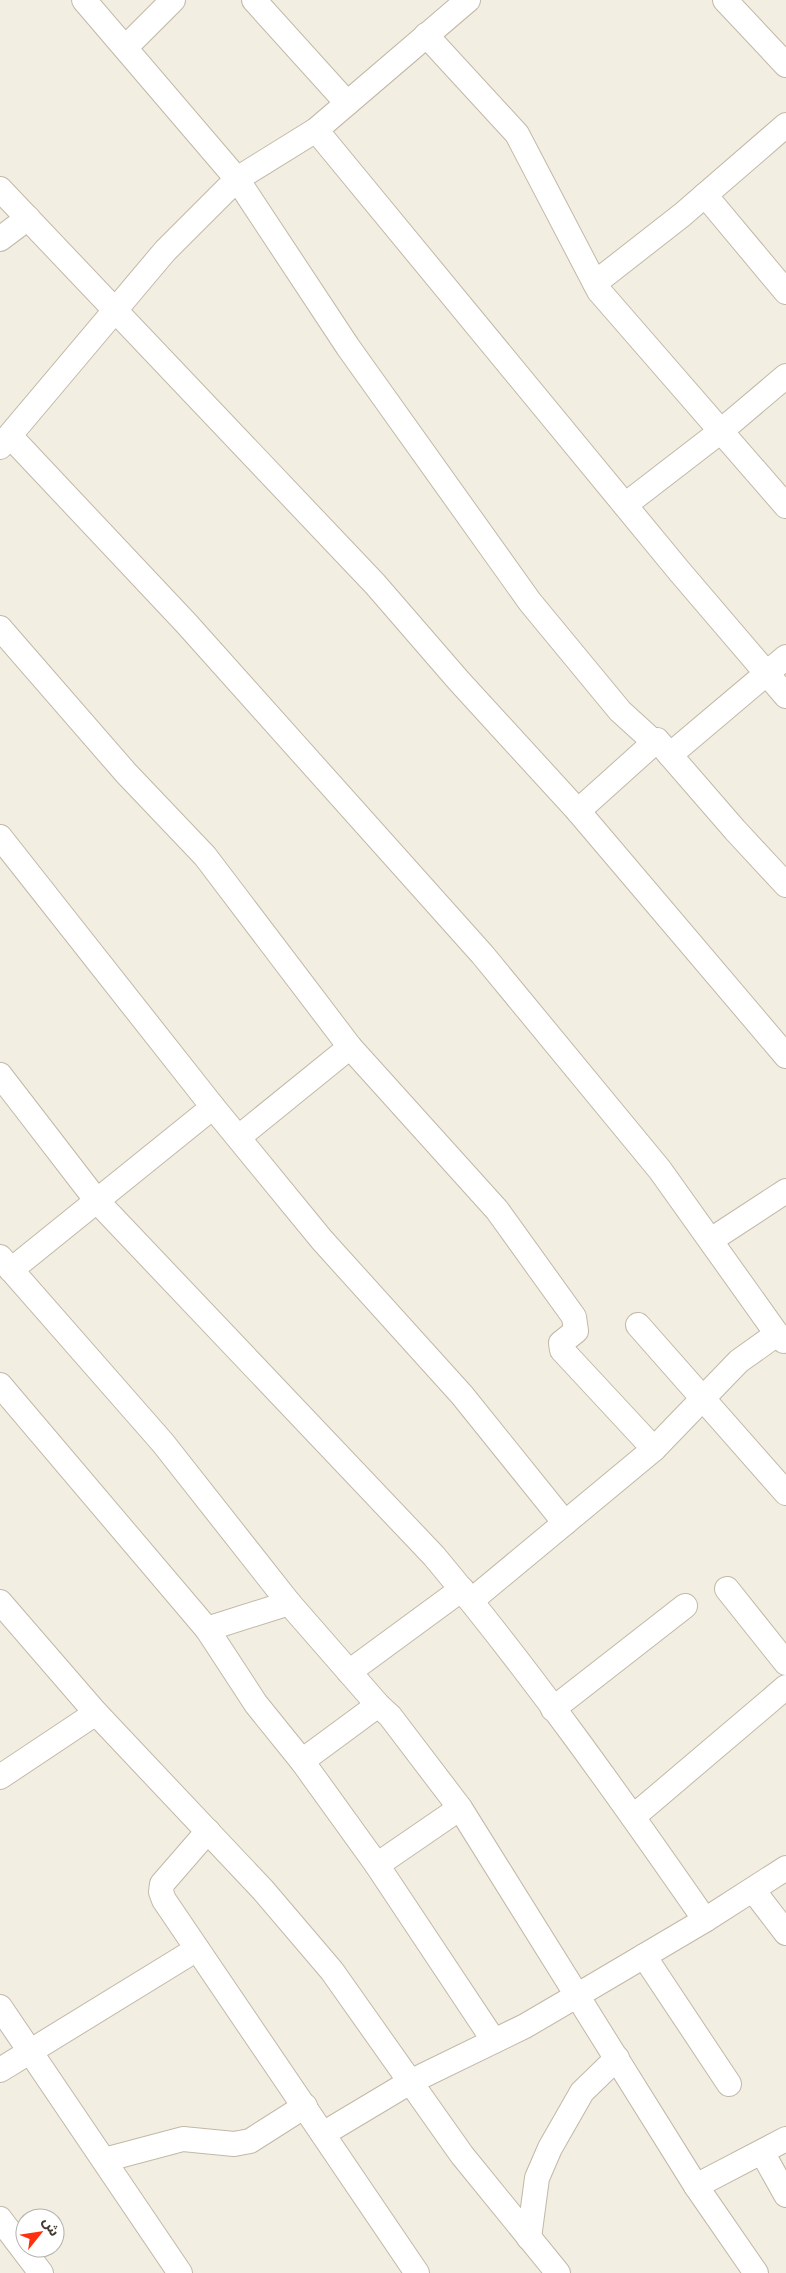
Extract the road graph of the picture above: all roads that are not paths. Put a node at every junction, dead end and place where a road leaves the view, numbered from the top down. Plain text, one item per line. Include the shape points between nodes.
1 (84, 0) edge
2 (174, 0) edge
3 (254, 0) edge
4 (468, 0) edge
5 (725, 0) edge
6 (426, 35) junction
7 (126, 46) junction
8 (786, 65) edge
9 (347, 103) junction
10 (786, 125) edge
11 (316, 130) junction
12 (237, 179) junction
13 (0, 189) edge
14 (705, 195) junction
15 (28, 218) junction
16 (0, 239) edge
17 (594, 283) junction
18 (786, 292) edge
19 (115, 310) junction
20 (786, 376) edge
21 (721, 430) junction
22 (5, 442) edge
23 (625, 504) junction
24 (786, 506) edge
25 (0, 628) edge
26 (786, 657) edge
27 (767, 674) junction
28 (786, 696) edge
29 (662, 749) junction
30 (578, 810) junction
31 (0, 837) edge
32 (786, 885) edge
33 (350, 1047) junction
34 (786, 1056) edge
35 (0, 1075) edge
36 (213, 1107) junction
37 (239, 1137) junction
38 (786, 1191) edge
39 (97, 1201) junction
40 (710, 1240) junction
41 (6, 1263) edge
42 (638, 1325) dead end
43 (782, 1337) edge
44 (0, 1385) edge
45 (702, 1399) junction
46 (654, 1449) junction
47 (786, 1493) edge
48 (565, 1523) junction
49 (727, 1589) dead end
50 (467, 1595) junction
51 (0, 1602) edge
52 (289, 1603) junction
53 (685, 1606) dead end
54 (207, 1630) junction
55 (785, 1659) edge
56 (349, 1672) junction
57 (786, 1687) edge
58 (378, 1705) junction
59 (553, 1709) junction
60 (96, 1713) junction
61 (302, 1761) junction
62 (0, 1777) edge
63 (460, 1808) junction
64 (633, 1817) junction
65 (208, 1831) junction
66 (377, 1865) junction
67 (786, 1868) edge
68 (753, 1890) junction
69 (705, 1920) junction
70 (786, 1933) edge
71 (197, 1949) junction
72 (644, 1956) junction
73 (578, 1996) junction
74 (0, 2007) edge
75 (494, 2041) junction
76 (29, 2052) junction
77 (617, 2058) junction
78 (0, 2070) edge
79 (410, 2082) junction
80 (729, 2084) dead end
81 (305, 2106) junction
82 (324, 2134) junction
83 (786, 2139) edge
84 (762, 2152) junction
85 (104, 2160) junction
86 (696, 2186) junction
87 (786, 2195) edge
88 (0, 2219) edge
89 (529, 2238) junction
90 (41, 2273) edge
91 (180, 2273) edge
92 (417, 2273) edge
93 (558, 2273) edge
94 (756, 2273) edge

1 - 7 street
2 - 7 street
3 - 9 street
4 - 6 street
5 - 8 street
6 - 9 street
6 - 17 street via 517,134
7 - 12 street
9 - 11 street
10 - 14 street
11 - 12 street
11 - 23 street
12 - 19 street via 165,251
12 - 29 street via 348,347 530,602 620,711
13 - 15 street
14 - 17 street
14 - 18 street
15 - 16 street
15 - 19 street
17 - 21 street
19 - 22 street
19 - 30 street via 375,584
20 - 21 street
21 - 23 street
21 - 24 street
22 - 40 street via 186,623 482,954 660,1170
23 - 27 street
25 - 33 street via 126,773 205,856
26 - 27 street
27 - 28 street
27 - 29 street
29 - 30 street
29 - 32 street
30 - 34 street
31 - 36 street
33 - 37 street
33 - 46 street via 497,1210 574,1317 576,1331 560,1342 562,1350
35 - 39 street
36 - 37 street
36 - 39 street
37 - 48 street via 322,1240 462,1395
38 - 40 street
39 - 41 street
39 - 50 street
40 - 43 street
41 - 52 street via 163,1443
42 - 45 street
43 - 45 street via 739,1361
44 - 54 street
45 - 46 street
45 - 47 street
46 - 48 street
48 - 50 street
49 - 55 street
50 - 56 street
50 - 59 street
51 - 60 street
52 - 54 street
52 - 56 street
53 - 59 street
54 - 61 street via 256,1704
56 - 58 street
57 - 64 street
58 - 61 street
58 - 63 street via 390,1716
59 - 64 street
60 - 62 street
60 - 65 street
61 - 66 street
63 - 66 street
63 - 73 street
64 - 69 street
65 - 71 street via 162,1884 161,1892
65 - 79 street via 332,1971
66 - 75 street
67 - 68 street
68 - 69 street
68 - 70 street
69 - 72 street
71 - 76 street
71 - 81 street
72 - 73 street
72 - 80 street
73 - 75 street
73 - 77 street
74 - 76 street
75 - 79 street
76 - 78 street
76 - 85 street
77 - 86 street
77 - 89 street via 582,2092 550,2148 537,2178
79 - 82 street
79 - 89 street via 462,2155
81 - 82 street
81 - 85 street via 250,2141 234,2144 183,2139
82 - 92 street
83 - 84 street
84 - 86 street
84 - 87 street
85 - 91 street
86 - 94 street
88 - 90 street
89 - 93 street

